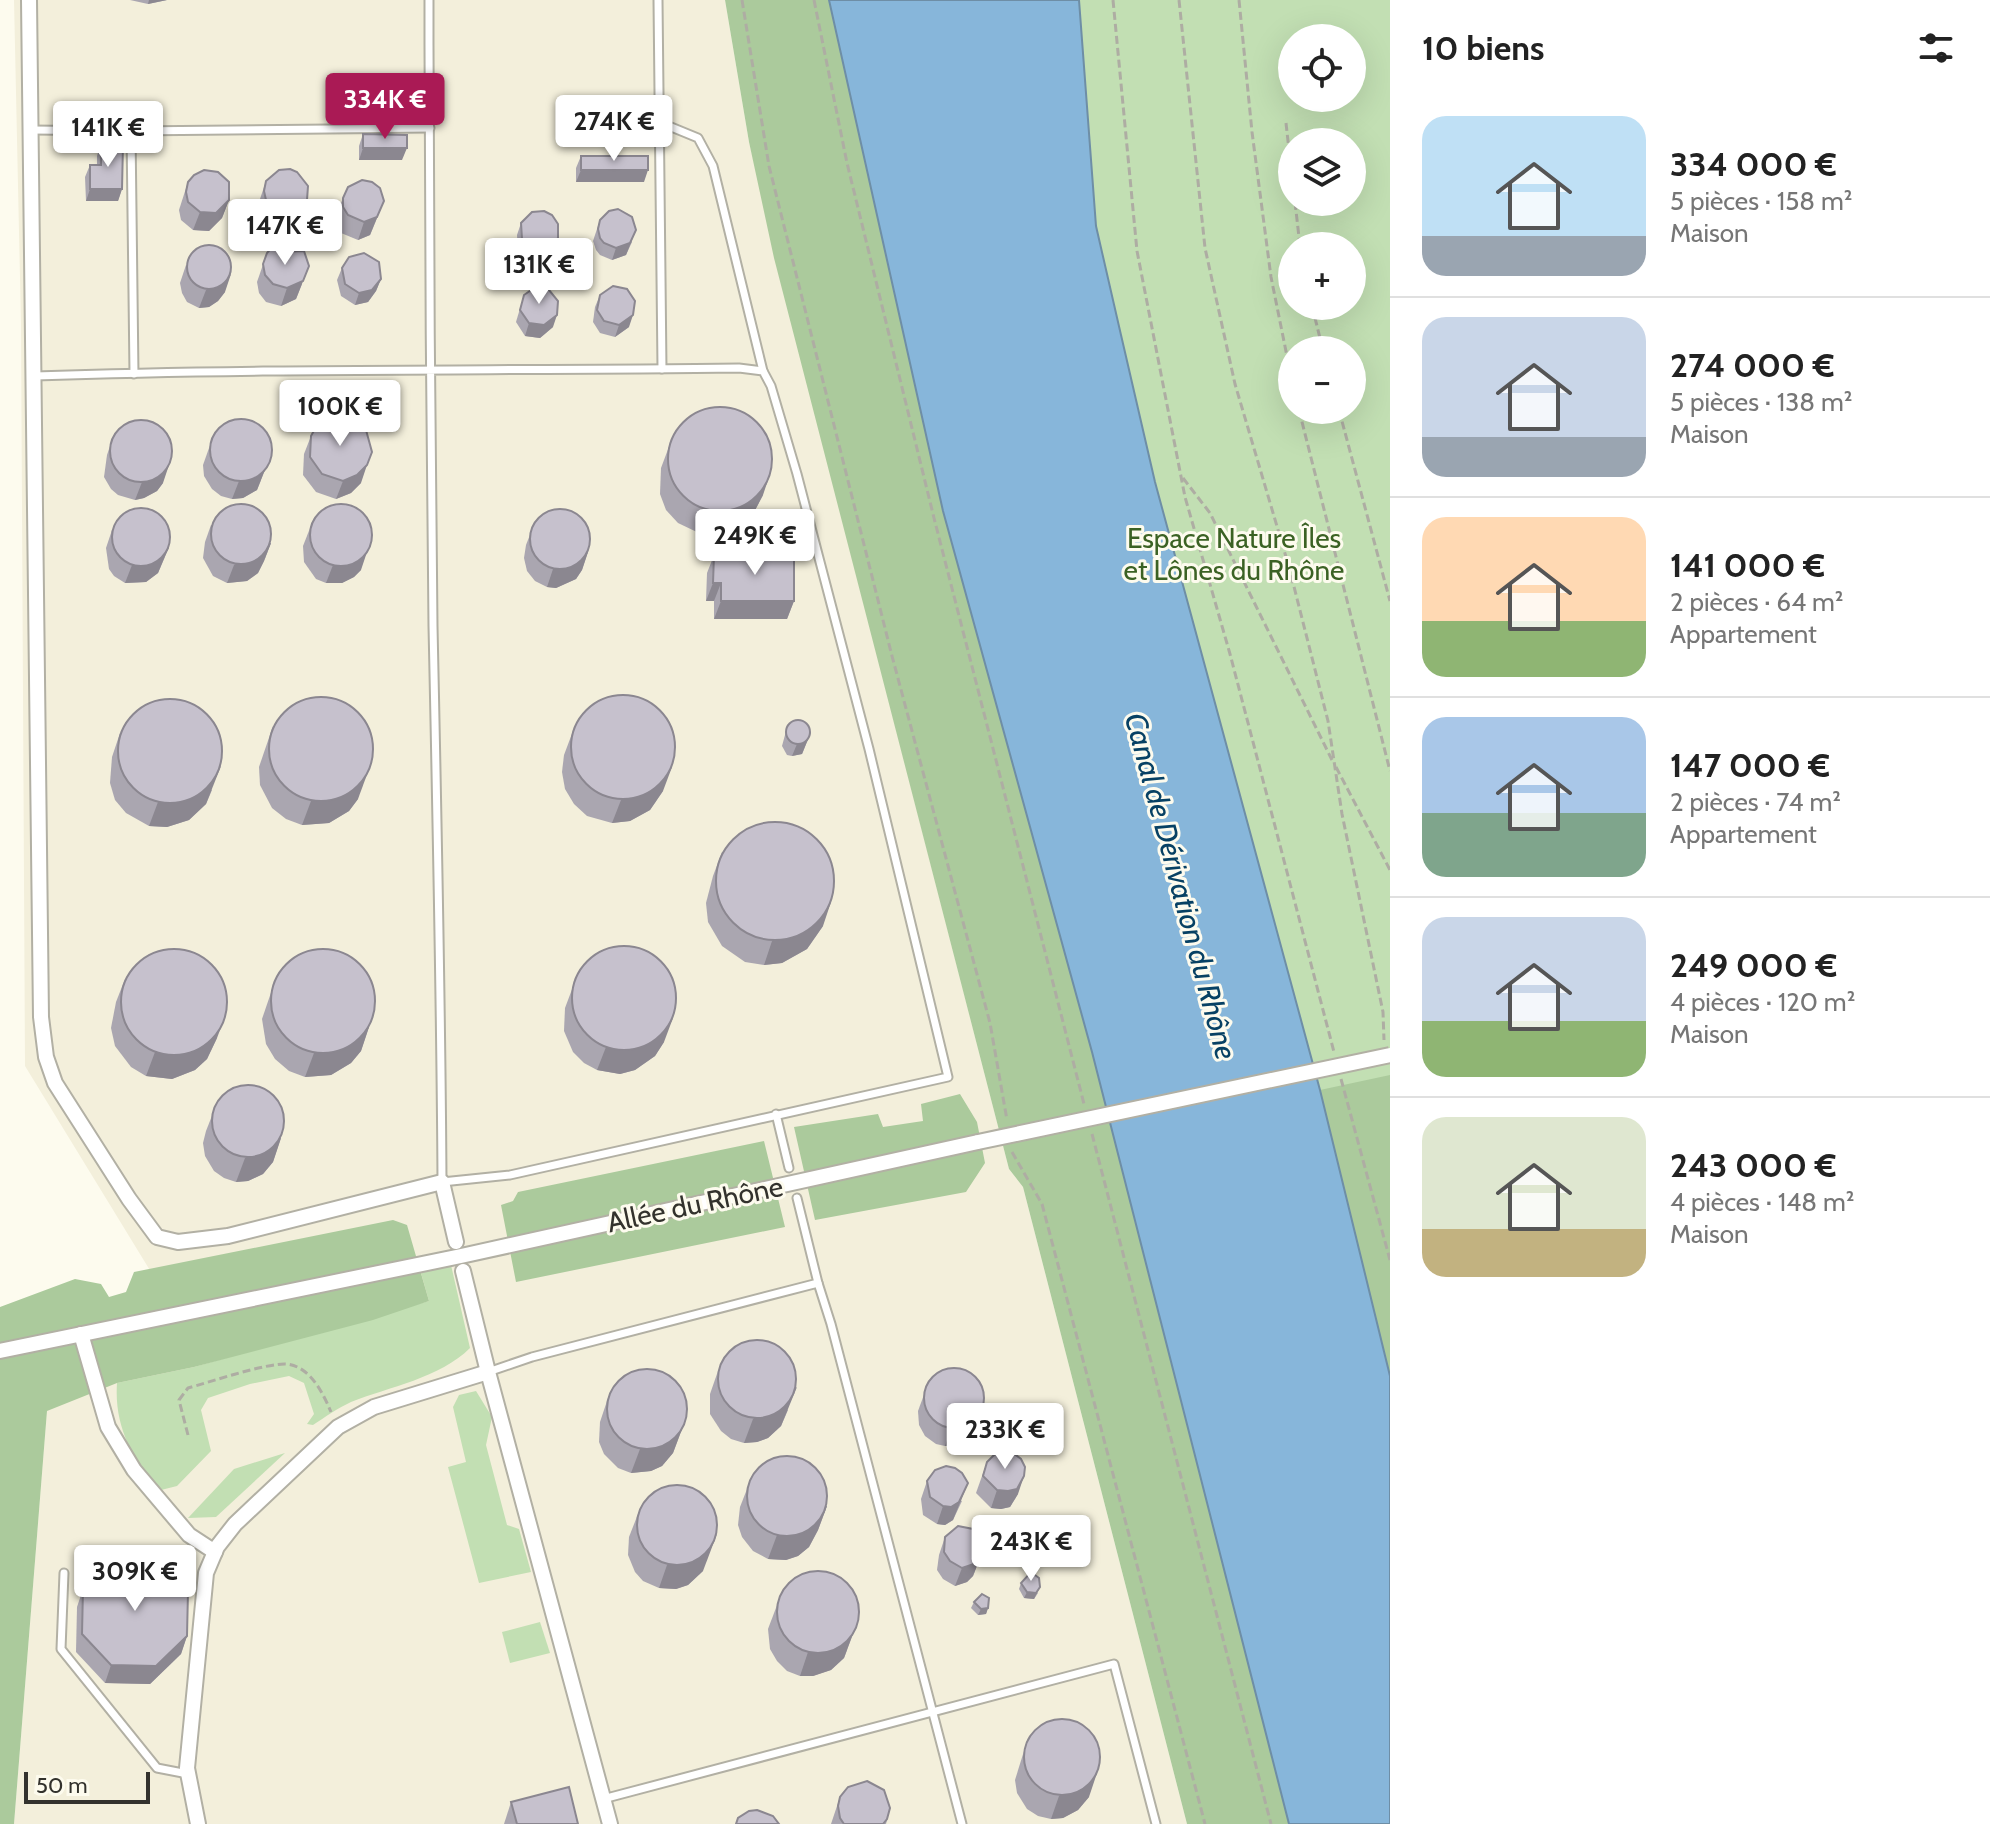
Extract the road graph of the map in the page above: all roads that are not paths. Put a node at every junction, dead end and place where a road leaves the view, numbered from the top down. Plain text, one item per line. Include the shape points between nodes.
1 (29, 0) edge
2 (429, 0) edge
3 (658, 0) edge
4 (659, 122) junction
5 (430, 128) junction
6 (31, 130) junction
7 (131, 131) junction
8 (662, 369) junction
9 (432, 371) junction
10 (763, 371) junction
11 (134, 374) junction
12 (35, 376) junction
13 (1388, 1053) edge
14 (776, 1114) junction
15 (789, 1168) dead end
16 (442, 1182) junction
17 (797, 1198) dead end
18 (456, 1242) dead end
19 (463, 1271) dead end
20 (818, 1283) junction
21 (81, 1334) junction
22 (0, 1351) edge
23 (488, 1372) junction
24 (215, 1552) junction
25 (64, 1573) dead end
26 (933, 1712) junction
27 (188, 1774) junction
28 (603, 1799) junction
29 (198, 1824) edge
30 (610, 1824) edge
31 (962, 1824) edge
32 (1156, 1824) edge

1 - 6 street
2 - 5 lane
3 - 4 lane
4 - 8 lane
4 - 10 lane via 698,138 713,166
5 - 7 lane
5 - 9 lane
6 - 7 lane
6 - 12 street
7 - 11 lane
8 - 9 lane
8 - 10 lane
9 - 11 lane
9 - 16 lane
10 - 14 lane via 869,749 948,1077
11 - 12 lane
12 - 16 street via 41,1017 55,1083 157,1237 178,1242 228,1236
13 - 21 street, Allée du Rhône, bridge
14 - 15 lane
14 - 16 lane via 510,1175
16 - 18 street
17 - 20 lane
19 - 23 street
20 - 23 lane
20 - 26 lane
21 - 22 street, Allée du Rhône
21 - 24 street via 108,1427 134,1470 189,1535
23 - 24 street via 374,1407 338,1427 235,1524
23 - 28 street
24 - 27 street via 206,1573
25 - 27 lane via 61,1649 157,1768
26 - 28 lane
26 - 31 lane
26 - 32 lane via 1114,1664
27 - 29 street
28 - 30 street

